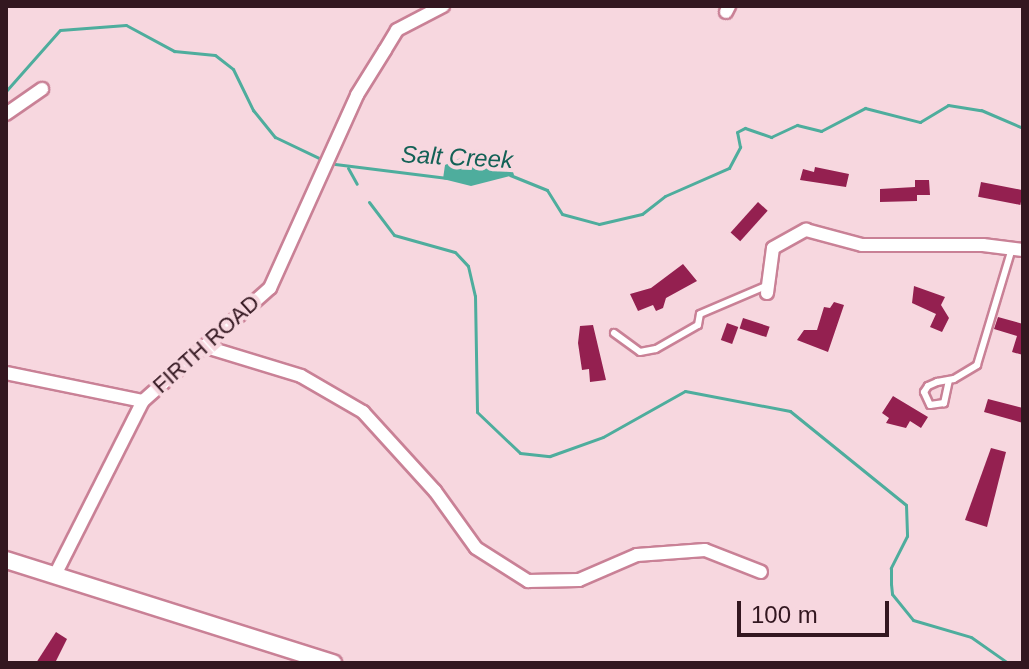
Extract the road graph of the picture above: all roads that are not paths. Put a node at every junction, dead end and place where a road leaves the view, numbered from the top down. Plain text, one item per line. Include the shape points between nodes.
1 (443, 6) edge
2 (42, 89) dead end
3 (6, 114) edge
4 (1018, 249) edge
5 (768, 289) joint
6 (614, 333) dead end
7 (203, 346) junction
8 (6, 373) edge
9 (949, 380) junction
10 (143, 401) junction
11 (6, 560) edge
12 (761, 572) dead end
13 (55, 575) junction
14 (333, 663) edge

1 - 7 street, FIRTH ROAD via 397,30 357,95 270,288
2 - 3 street
4 - 5 street via 862,245 806,230 773,248
4 - 9 lane via 977,365
5 - 6 lane via 700,314 698,325 656,349 640,352
7 - 10 street, FIRTH ROAD
7 - 12 street via 301,376 363,412 435,491 476,548 528,581 579,580 637,555 705,550
8 - 10 street
9 - 9 lane via 928,386 924,392 930,405 944,403
10 - 13 street, FIRTH ROAD
11 - 13 main road
13 - 14 main road

